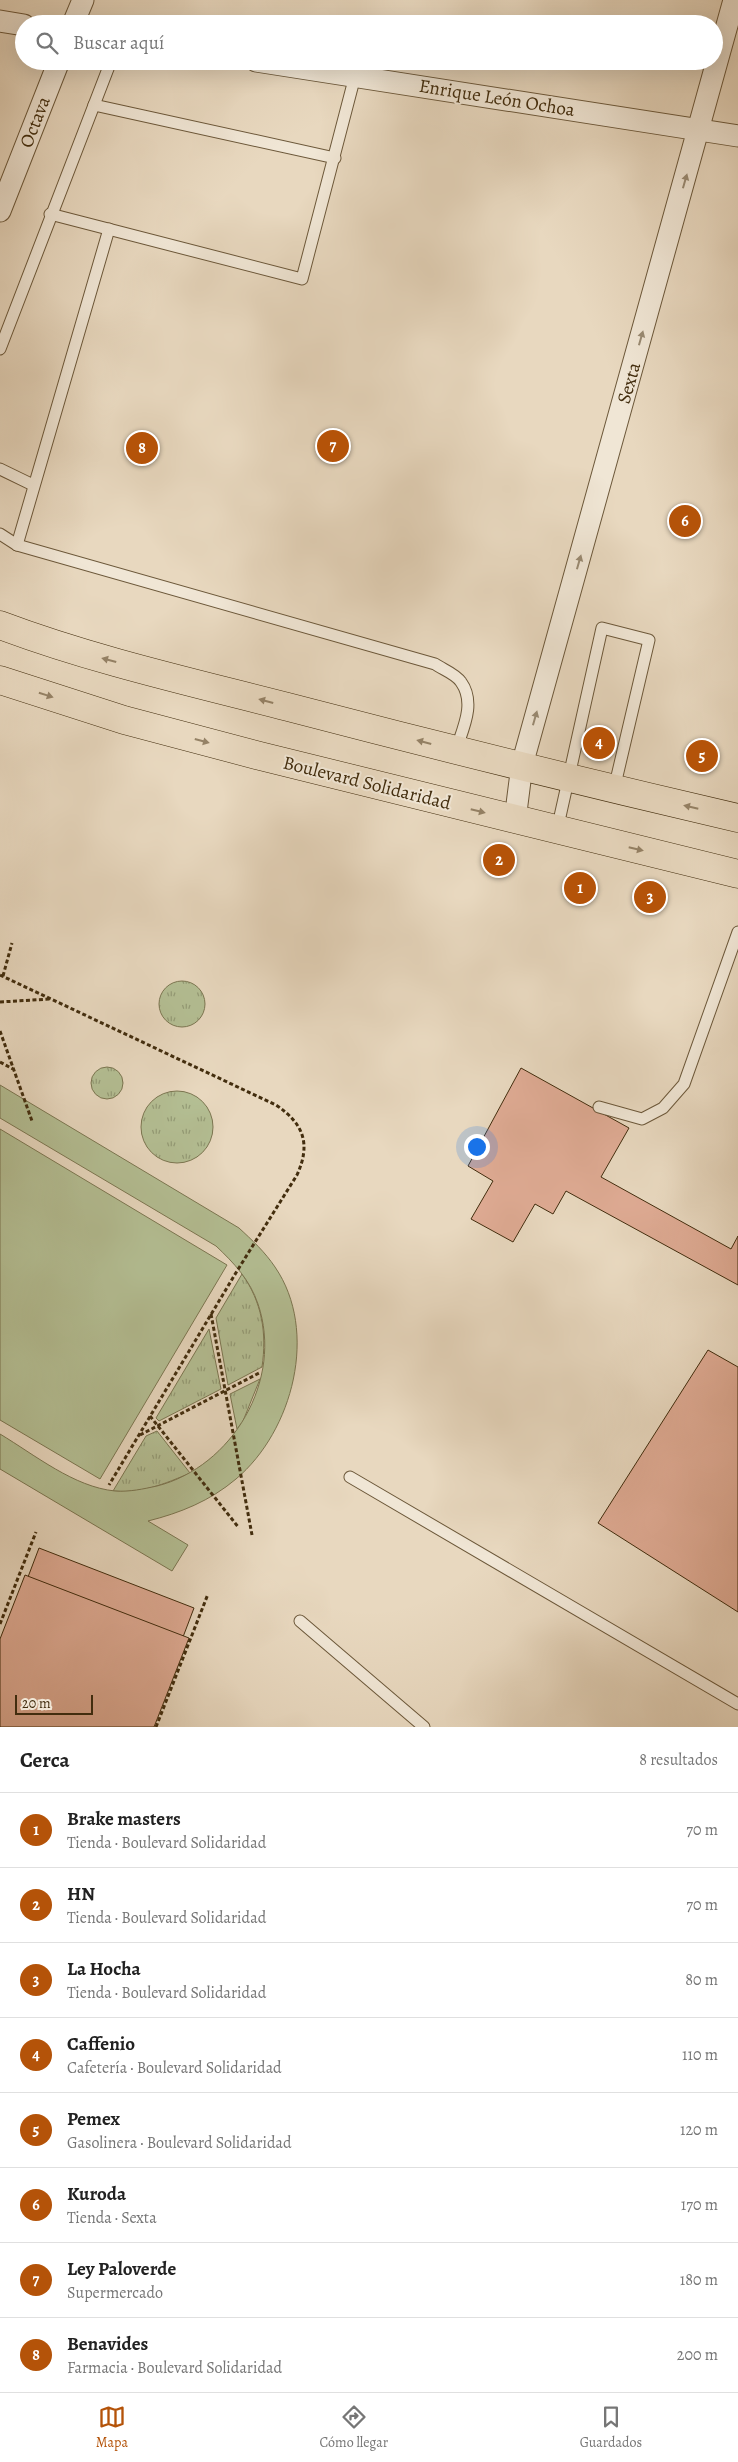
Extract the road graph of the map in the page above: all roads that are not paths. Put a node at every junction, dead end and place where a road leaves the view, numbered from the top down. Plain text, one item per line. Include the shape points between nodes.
1 (83, 0) edge
2 (734, 0) edge
3 (77, 15) edge
4 (0, 21) edge
5 (15, 24) edge
6 (723, 41) edge
7 (55, 70) edge
8 (108, 70) edge
9 (315, 70) edge
10 (715, 70) edge
11 (355, 76) junction
12 (94, 105) junction
13 (700, 128) junction
14 (738, 136) edge
15 (335, 158) junction
16 (0, 212) edge
17 (50, 214) junction
18 (108, 229) junction
19 (0, 349) edge
20 (0, 470) edge
21 (33, 486) junction
22 (0, 534) edge
23 (17, 545) junction
24 (0, 625) edge
25 (0, 680) edge
26 (456, 750) junction
27 (522, 765) junction
28 (568, 778) junction
29 (614, 789) junction
30 (738, 818) edge
31 (515, 820) junction
32 (557, 830) junction
33 (738, 874) edge
34 (738, 932) edge
35 (599, 1107) dead end
36 (350, 1477) dead end
37 (300, 1621) dead end
38 (738, 1704) edge
39 (424, 1727) edge

1 - 3 street
2 - 6 street, Sexta
4 - 5 street
7 - 16 street, Octava
8 - 12 lane
9 - 11 street, Enrique León Ochoa
10 - 13 street, Sexta
11 - 13 street, Enrique León Ochoa
11 - 15 lane
12 - 15 lane
12 - 17 lane
13 - 14 street, Enrique León Ochoa
27 -> 13 street, Sexta
15 - 18 lane via 302,279
17 - 18 lane
17 - 19 lane
18 - 21 lane
20 - 21 lane
21 - 23 lane
22 - 23 lane
23 - 26 lane via 435,664 460,680 469,698
26 -> 24 main road via 48,643
25 -> 31 main road, Boulevard Solidaridad via 124,720
26 - 27 main road
27 - 28 main road
27 - 31 street, Sexta
28 - 29 main road
28 - 29 lane via 602,628 649,640
28 - 32 lane
30 -> 29 main road
31 - 32 main road, Boulevard Solidaridad
32 -> 33 main road, Boulevard Solidaridad
34 - 35 lane via 684,1084 663,1108 642,1119
36 - 38 lane
37 - 39 lane

